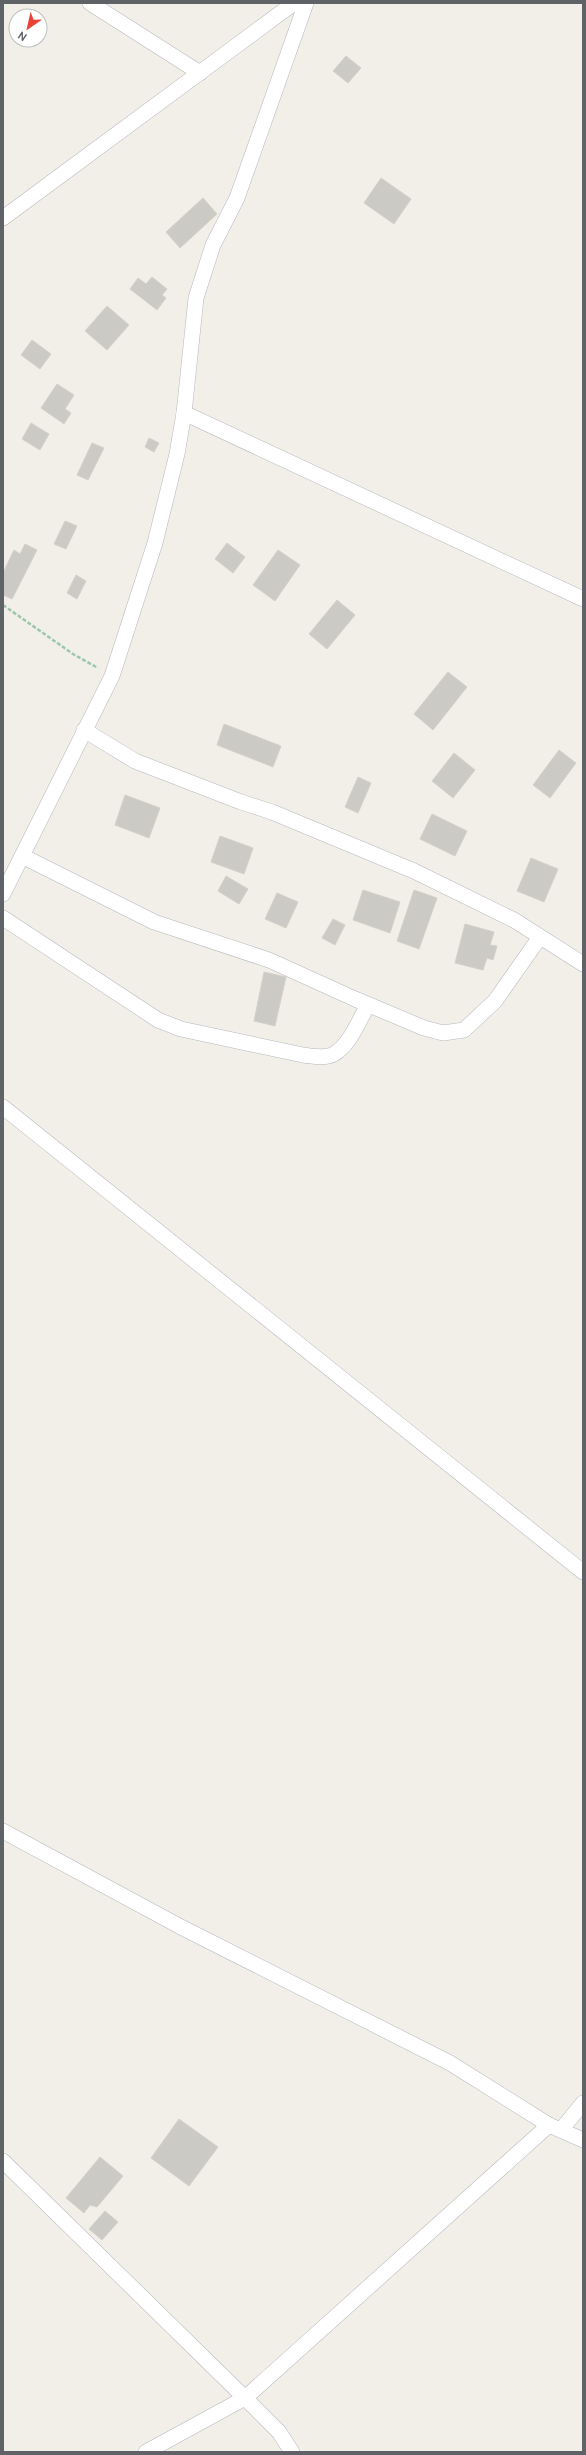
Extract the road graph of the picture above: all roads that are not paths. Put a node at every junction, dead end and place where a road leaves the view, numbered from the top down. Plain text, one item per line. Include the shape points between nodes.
1 (90, 3) edge
2 (294, 3) edge
3 (306, 3) edge
4 (200, 73) junction
5 (3, 218) edge
6 (184, 413) junction
7 (583, 598) edge
8 (84, 730) junction
9 (22, 856) junction
10 (3, 894) edge
11 (3, 918) edge
12 (540, 937) junction
13 (583, 964) edge
14 (368, 1005) junction
15 (3, 1107) edge
16 (583, 1572) edge
17 (3, 1831) edge
18 (583, 2103) edge
19 (555, 2127) junction
20 (583, 2140) edge
21 (3, 2161) edge
22 (245, 2398) junction
23 (146, 2452) edge
24 (292, 2452) edge

1 - 4 street
2 - 4 street
3 - 6 street via 237,198 213,245 196,298
4 - 5 street
6 - 7 street
6 - 8 street via 155,543 112,676
8 - 9 street
8 - 12 street via 136,760 272,812 414,871 514,920
9 - 10 street
9 - 14 street via 154,922 269,960
11 - 14 street via 158,1020 181,1029 303,1055 322,1056 334,1054 345,1045
12 - 13 street
12 - 14 street via 495,1001 464,1030 443,1033
15 - 16 street
17 - 19 street via 181,1927 450,2063
18 - 19 street
19 - 20 street
19 - 22 street
21 - 22 street
22 - 23 street
22 - 24 street via 279,2432

